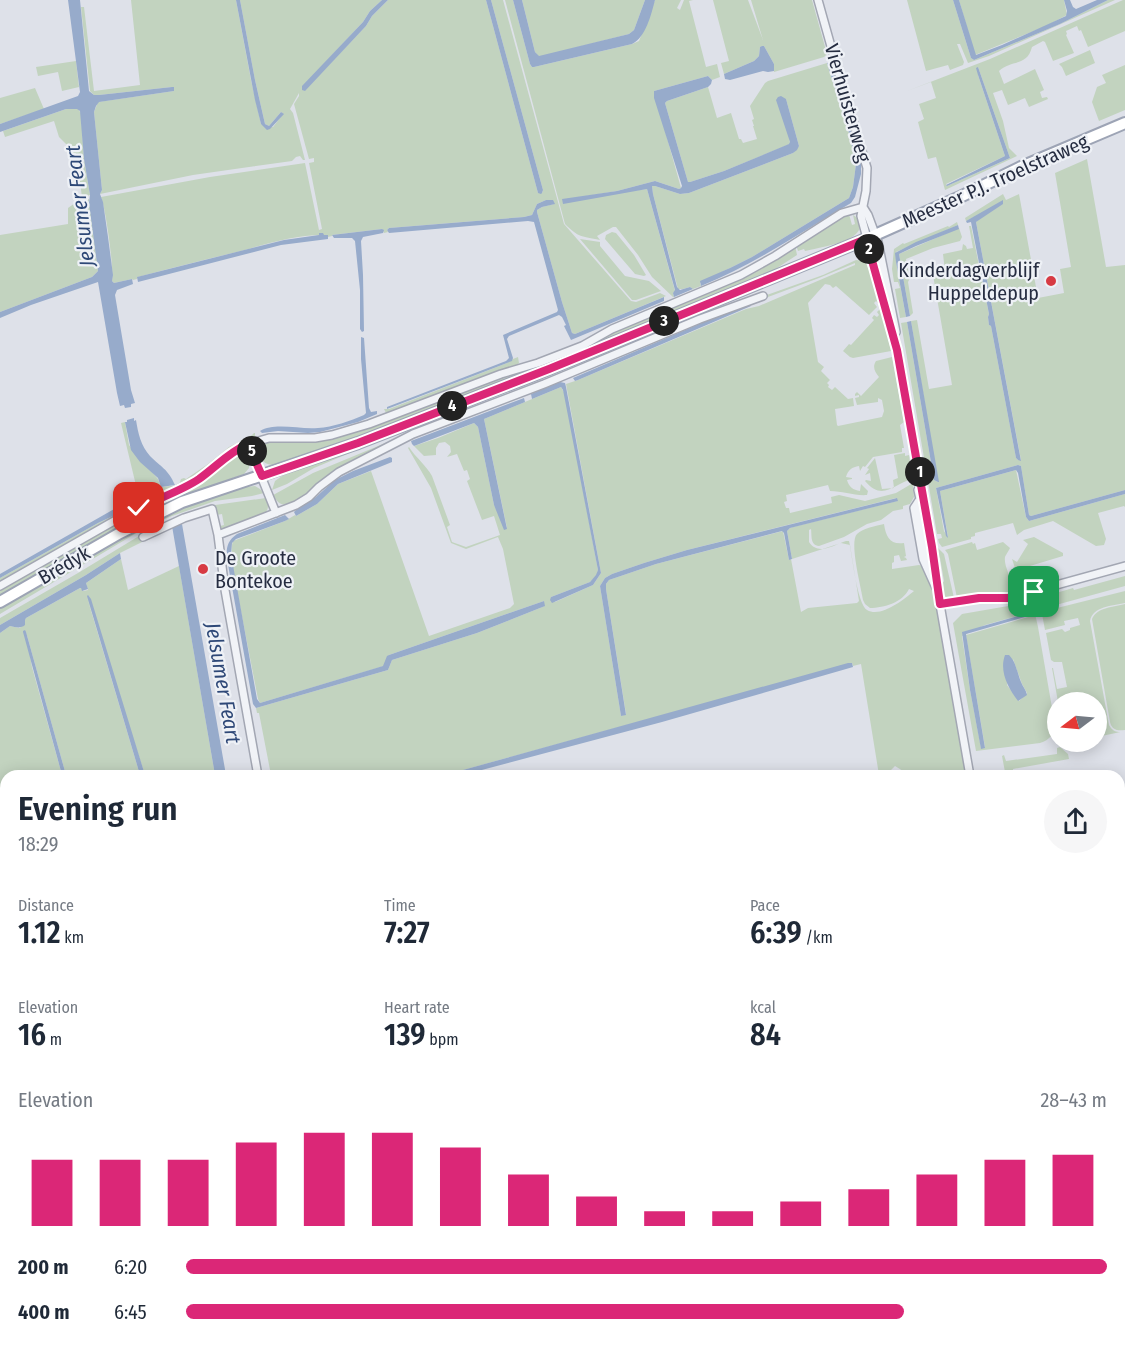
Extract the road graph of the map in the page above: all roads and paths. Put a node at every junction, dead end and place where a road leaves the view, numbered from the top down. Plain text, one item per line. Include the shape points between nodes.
1 (818, 0) edge
2 (1125, 123) edge
3 (863, 207) junction
4 (871, 237) junction
5 (763, 296) dead end
6 (248, 444) junction
7 (914, 449) junction
8 (262, 476) junction
9 (276, 513) junction
10 (218, 535) junction
11 (143, 537) dead end
12 (1125, 566) edge
13 (0, 586) edge
14 (938, 593) junction
15 (0, 602) edge
16 (940, 604) junction
17 (257, 770) edge
18 (969, 770) edge

1 - 3 street, Vierhuisterweg via 867,168
2 - 4 main road, Meester P.J. Troelstraweg
3 - 4 street
3 - 6 street via 842,213 741,275 538,363 332,435 277,437
4 - 7 street via 897,336
4 - 8 main road, Meester P.J. Troelstraweg via 549,369
5 - 9 street via 413,434 339,472 303,501
6 - 8 street
6 - 13 street, Brédyk via 191,483
7 - 14 street
7 - 14 street via 920,499 914,508 923,559
8 - 9 street
8 - 15 main road, Brédyk via 162,512
9 - 10 street
10 - 11 street via 212,509
10 - 17 street
12 - 16 street via 1013,597
14 - 16 street
16 - 18 street

